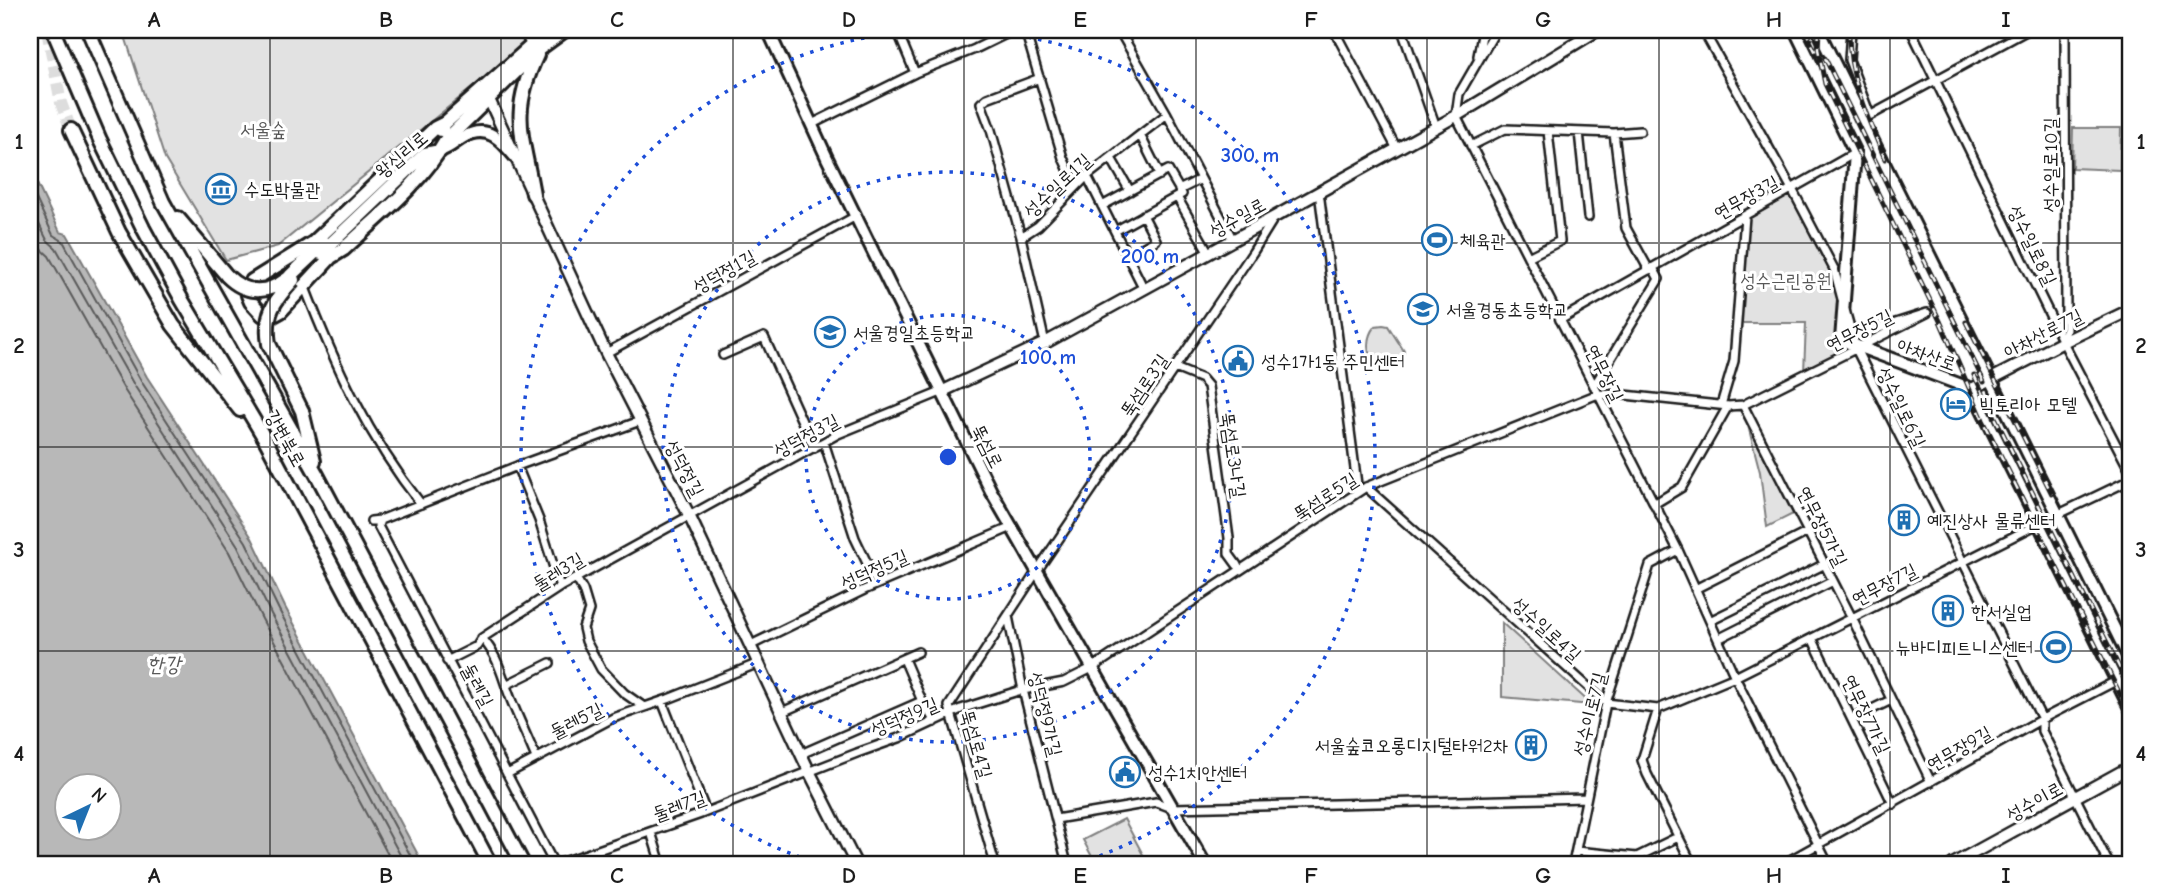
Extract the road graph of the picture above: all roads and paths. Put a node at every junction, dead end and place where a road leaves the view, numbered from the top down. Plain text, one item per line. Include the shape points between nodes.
1 (53, 30) edge
2 (88, 30) edge
3 (523, 30) edge
4 (551, 30) edge
5 (565, 30) edge
6 (768, 30) edge
7 (897, 30) edge
8 (1014, 30) edge
9 (1025, 30) edge
10 (1119, 30) edge
11 (1334, 30) edge
12 (1402, 30) edge
13 (1483, 30) edge
14 (1496, 30) edge
15 (1598, 30) edge
16 (1703, 30) edge
17 (1795, 30) edge
18 (1818, 30) edge
19 (1850, 30) edge
20 (1911, 30) edge
21 (2028, 30) edge
22 (2065, 30) edge
23 (535, 48) junction
24 (1476, 64) junction
25 (915, 73) junction
26 (1040, 78) junction
27 (1935, 80) junction
28 (487, 94) junction
29 (1167, 114) junction
30 (1456, 116) junction
31 (1866, 117) junction
32 (445, 123) junction
33 (812, 124) junction
34 (1436, 127) junction
35 (71, 130) tunnel mouth
36 (1548, 131) junction
37 (1640, 131) dead end
38 (1578, 132) junction
39 (1614, 133) junction
40 (1140, 135) junction
41 (1471, 146) junction
42 (1397, 149) junction
43 (440, 150) junction
44 (1855, 153) junction
45 (516, 158) junction
46 (1111, 158) junction
47 (414, 161) junction
48 (1160, 175) junction
49 (1087, 176) junction
50 (1201, 179) junction
51 (1076, 186) junction
52 (1792, 189) junction
53 (1130, 191) junction
54 (1319, 192) junction
55 (1178, 193) junction
56 (533, 194) junction
57 (163, 202) junction
58 (1102, 206) junction
59 (1143, 215) junction
60 (856, 216) junction
61 (1275, 216) junction
62 (1745, 216) junction
63 (1588, 217) dead end
64 (1115, 231) junction
65 (1021, 237) junction
66 (1233, 240) junction
67 (1209, 253) junction
68 (1128, 256) junction
69 (1528, 257) junction
70 (1651, 269) junction
71 (296, 280) junction
72 (1144, 289) junction
73 (2130, 310) edge
74 (1560, 320) junction
75 (1841, 340) junction
76 (2063, 342) junction
77 (1045, 343) junction
78 (1856, 349) junction
79 (606, 353) junction
80 (723, 355) dead end
81 (1175, 368) junction
82 (1991, 379) junction
83 (1594, 386) junction
84 (1972, 389) junction
85 (941, 392) junction
86 (1598, 394) junction
87 (1743, 405) junction
88 (1724, 406) junction
89 (640, 421) junction
90 (824, 442) junction
91 (269, 446) junction
92 (814, 448) junction
93 (517, 466) junction
94 (2130, 471) edge
95 (317, 475) junction
96 (2130, 480) edge
97 (1366, 487) junction
98 (1358, 492) junction
99 (1654, 503) junction
100 (421, 504) junction
101 (689, 515) junction
102 (2048, 519) junction
103 (380, 520) junction
104 (371, 521) dead end
105 (1012, 527) junction
106 (1808, 531) junction
107 (1678, 550) junction
108 (1962, 562) junction
109 (1825, 564) junction
110 (1237, 565) dead end
111 (1037, 571) junction
112 (576, 578) junction
113 (1833, 581) junction
114 (877, 584) junction
115 (560, 586) junction
116 (1695, 589) junction
117 (1008, 616) junction
118 (1852, 618) junction
119 (1710, 621) junction
120 (482, 638) junction
121 (1812, 638) junction
122 (1718, 639) junction
123 (751, 645) junction
124 (918, 652) dead end
125 (904, 659) junction
126 (2130, 660) edge
127 (447, 661) junction
128 (550, 663) dead end
129 (759, 663) junction
130 (1092, 668) junction
131 (1735, 677) junction
132 (2116, 681) junction
133 (506, 685) junction
134 (1023, 690) junction
135 (1892, 700) junction
136 (662, 701) junction
137 (922, 701) junction
138 (1606, 704) junction
139 (644, 708) junction
140 (2130, 708) edge
141 (1658, 709) junction
142 (782, 712) junction
143 (951, 714) junction
144 (1852, 719) junction
145 (2042, 719) junction
146 (935, 722) junction
147 (802, 754) junction
148 (536, 758) junction
149 (2130, 767) edge
150 (809, 771) junction
151 (507, 774) junction
152 (1931, 782) junction
153 (2077, 797) junction
154 (1586, 798) junction
155 (1893, 804) junction
156 (1172, 808) junction
157 (706, 812) junction
158 (1056, 819) junction
159 (651, 832) junction
160 (1678, 837) junction
161 (1818, 845) junction
162 (1576, 851) junction
163 (490, 864) edge
164 (523, 864) edge
165 (556, 864) edge
166 (661, 864) edge
167 (856, 864) edge
168 (995, 864) edge
169 (1068, 864) edge
170 (1205, 864) edge
171 (1573, 864) edge
172 (1692, 864) edge
173 (1783, 864) edge
174 (1828, 864) edge
175 (1953, 864) edge
176 (2109, 864) edge

1 - 91 main road, 강변북로 via 143,228
2 - 57 main road, 강변북로
3 - 23 street
4 - 23 main road, 왕십리로
5 - 23 main road, 왕십리로
6 - 33 main road, 뚝섬로
7 - 25 street
8 - 25 street
9 - 26 street
10 - 29 street
11 - 42 street
12 - 34 street
13 - 24 street
14 - 24 street
15 - 30 street, 성수일로
16 - 52 street, 성수일로6길
17 - 44 main road
18 - 31 main road, 아차산로
19 - 31 street, 아차산로 via 1849,60
20 - 27 street, 성수일로8길
21 - 27 street
22 - 76 street, 성수일로10길
23 - 28 main road, 왕십리로
23 - 56 main road via 519,118
24 - 30 street via 1459,94
25 - 33 street
26 - 51 street
26 - 65 street via 981,103
27 - 31 street
27 - 76 street, 성수일로8길
28 - 32 main road, 왕십리로
28 - 43 main road, 왕십리로
28 - 45 street, 성덕정길
29 - 40 street, 성수일로1길
29 - 50 street
30 - 34 street, 성수일로
30 - 41 street, 연무장길
31 - 82 main road, 아차산로
32 - 47 main road, 왕십리로
32 - 71 main road via 310,246 257,277 248,295 256,309 270,317 281,311
33 - 60 main road, 뚝섬로
34 - 42 street, 성수일로
35 - 91 main road via 119,232 173,325
36 - 38 street
36 - 41 street via 1504,129
36 - 69 street via 1560,241
37 - 39 street
38 - 39 street
38 - 63 street
39 - 70 street via 1626,228
40 - 46 street, 성수일로1길
40 - 48 street
41 - 69 street, 연무장길
42 - 54 street, 성수일로
43 - 45 main road via 467,135 485,132 499,138
43 - 47 main road, 왕십리로
43 - 71 main road via 419,177 344,249
44 - 52 street, 연무장3길
44 - 75 main road
45 - 56 street, 성덕정길
46 - 49 street, 성수일로1길
46 - 53 street
47 - 71 main road, 왕십리로
48 - 53 street
48 - 55 street via 1168,170
49 - 51 street, 성수일로1길
49 - 58 street
50 - 55 street
50 - 66 street
51 - 65 street, 성수일로1길
52 - 62 street, 연무장3길
52 - 78 street, 성수일로6길 via 1834,270
53 - 58 street
54 - 61 street, 성수일로
54 - 98 street
55 - 59 street
55 - 67 street
56 - 79 street, 성덕정길
57 - 71 main road, bridge via 240,287 254,291
57 - 95 main road, 강변북로
58 - 64 street
59 - 64 street
59 - 68 street via 1156,240
60 - 79 street, 성덕정1길
60 - 85 main road, 뚝섬로
61 - 66 street, 성수일로
61 - 81 street, 뚝섬로3길
62 - 70 street, 연무장3길
62 - 88 street via 1734,361
64 - 68 street
65 - 77 street, 성수일로1길
66 - 67 street, 성수일로
67 - 72 street, 성수일로
68 - 72 street
69 - 74 street, 연무장길
70 - 74 street, 연무장3길
70 - 83 street via 1659,279
71 - 95 main road, bridge via 276,300 267,332 302,411
71 - 100 street via 360,412
72 - 77 street, 성수일로
73 - 76 street, 아차산로7길
74 - 83 street, 연무장길
75 - 78 street, 연무장5길 via 1927,313
75 - 84 main road, 아차산로
76 - 82 street, 아차산로7길
76 - 94 street, 성수일로8길
77 - 85 street, 성수일로
78 - 87 street, 연무장5길
78 - 108 street, 성수일로6길
79 - 89 street, 성덕정길
80 - 92 street via 764,337
81 - 110 street, 뚝섬로3나길 via 1208,386 1229,554
81 - 111 street, 뚝섬로3길
82 - 84 street, 아차산로7길
82 - 102 main road, 아차산로
83 - 86 street, 연무장길
84 - 102 main road, 아차산로
85 - 90 street, 성덕정3길
85 - 105 main road, 뚝섬로
86 - 88 street, 연무장5길
86 - 97 street, 뚝섬로5길
86 - 99 street, 연무장길
87 - 88 street, 연무장5길
87 - 106 street, 연무장5가길
88 - 99 street via 1682,487
89 - 93 street
89 - 101 street, 성덕정길
90 - 92 street, 성덕정3길
90 - 114 street via 855,538
91 - 163 main road, 강변북로
92 - 101 street, 성덕정3길
93 - 100 street
93 - 115 street
95 - 164 main road, 강변북로
96 - 102 street, 연무장7길
97 - 98 street, 뚝섬로5길
97 - 138 street, 성수일로4길
98 - 130 street, 뚝섬로5길
99 - 107 street, 연무장길
100 - 103 street
101 - 112 street, 둘레3길
101 - 123 street, 성덕정길
102 - 108 street, 연무장7길
102 - 126 main road, 아차산로
102 - 132 main road, 아차산로
103 - 104 street
103 - 127 street, 둘레길 via 378,526
105 - 111 main road, 뚝섬로
105 - 114 street, 성덕정5길
106 - 109 street, 연무장5가길
106 - 116 street
107 - 116 street, 연무장길
107 - 138 street, 성수이로7길 via 1650,565
108 - 118 street, 연무장7길
108 - 145 street, 성수일로6길
109 - 113 street, 연무장5가길
109 - 119 street
111 - 117 street, 뚝섬로4길
111 - 130 main road, 뚝섬로
112 - 115 street, 둘레3길
112 - 139 street via 589,610 583,628 586,641 600,669
113 - 118 street, 연무장5가길
113 - 122 street
114 - 123 street, 성덕정5길
115 - 120 street, 둘레3길
116 - 119 street, 연무장길
117 - 134 street, 성덕정9가길
117 - 143 street, 뚝섬로4길 via 949,706
118 - 121 street, 연무장7길
118 - 135 street, 연무장5가길
119 - 122 street, 연무장길
120 - 127 street, 둘레3길 via 477,646
120 - 133 street
121 - 131 street, 연무장7길
121 - 144 street, 연무장7가길
122 - 131 street, 연무장길
123 - 129 street, 성덕정길
124 - 125 street
125 - 137 street
125 - 142 street
127 - 151 street, 둘레길
128 - 133 street
129 - 136 street, 둘레5길
129 - 142 street, 성덕정길
130 - 134 street, 성덕정9길 via 1064,682
130 - 156 main road, 뚝섬로
131 - 141 street
131 - 161 street, 연무장길
132 - 140 main road, 아차산로
132 - 145 street, 연무장9길
133 - 148 street
134 - 143 street, 성덕정9길
134 - 158 street, 성덕정9가길
135 - 144 street
135 - 152 street, 연무장5가길
136 - 139 street, 둘레5길
136 - 157 street
137 - 146 street
137 - 147 street
138 - 141 street
138 - 154 street, 성수이로7길
139 - 148 street, 둘레5길 via 613,718
141 - 160 street via 1642,760
142 - 147 street, 성덕정길
143 - 146 street, 성덕정9길
143 - 168 street, 뚝섬로4길
144 - 155 street, 연무장7가길
145 - 152 street, 연무장9길
145 - 153 street, 성수일로6길 via 2042,731
146 - 150 street, 성덕정9길
147 - 150 street, 성덕정길
148 - 151 street, 둘레5길
149 - 153 street, 성수이로
150 - 157 street, 둘레7길
150 - 167 street, 성덕정길
151 - 165 street, 둘레길
152 - 155 street, 연무장9길
153 - 175 street, 성수이로
153 - 176 street, 성수일로6길
154 - 156 street
154 - 162 street, 성수이로7길
155 - 161 street, 연무장9길
156 - 158 street via 1156,802
156 - 170 main road, 뚝섬로
157 - 159 street, 둘레7길
158 - 169 street, 성덕정9가길
159 - 165 street, 둘레7길
159 - 166 street
160 - 162 street via 1637,858
160 - 172 street
161 - 173 street, 연무장9길
161 - 174 street, 연무장길
162 - 171 street, 성수이로7길

